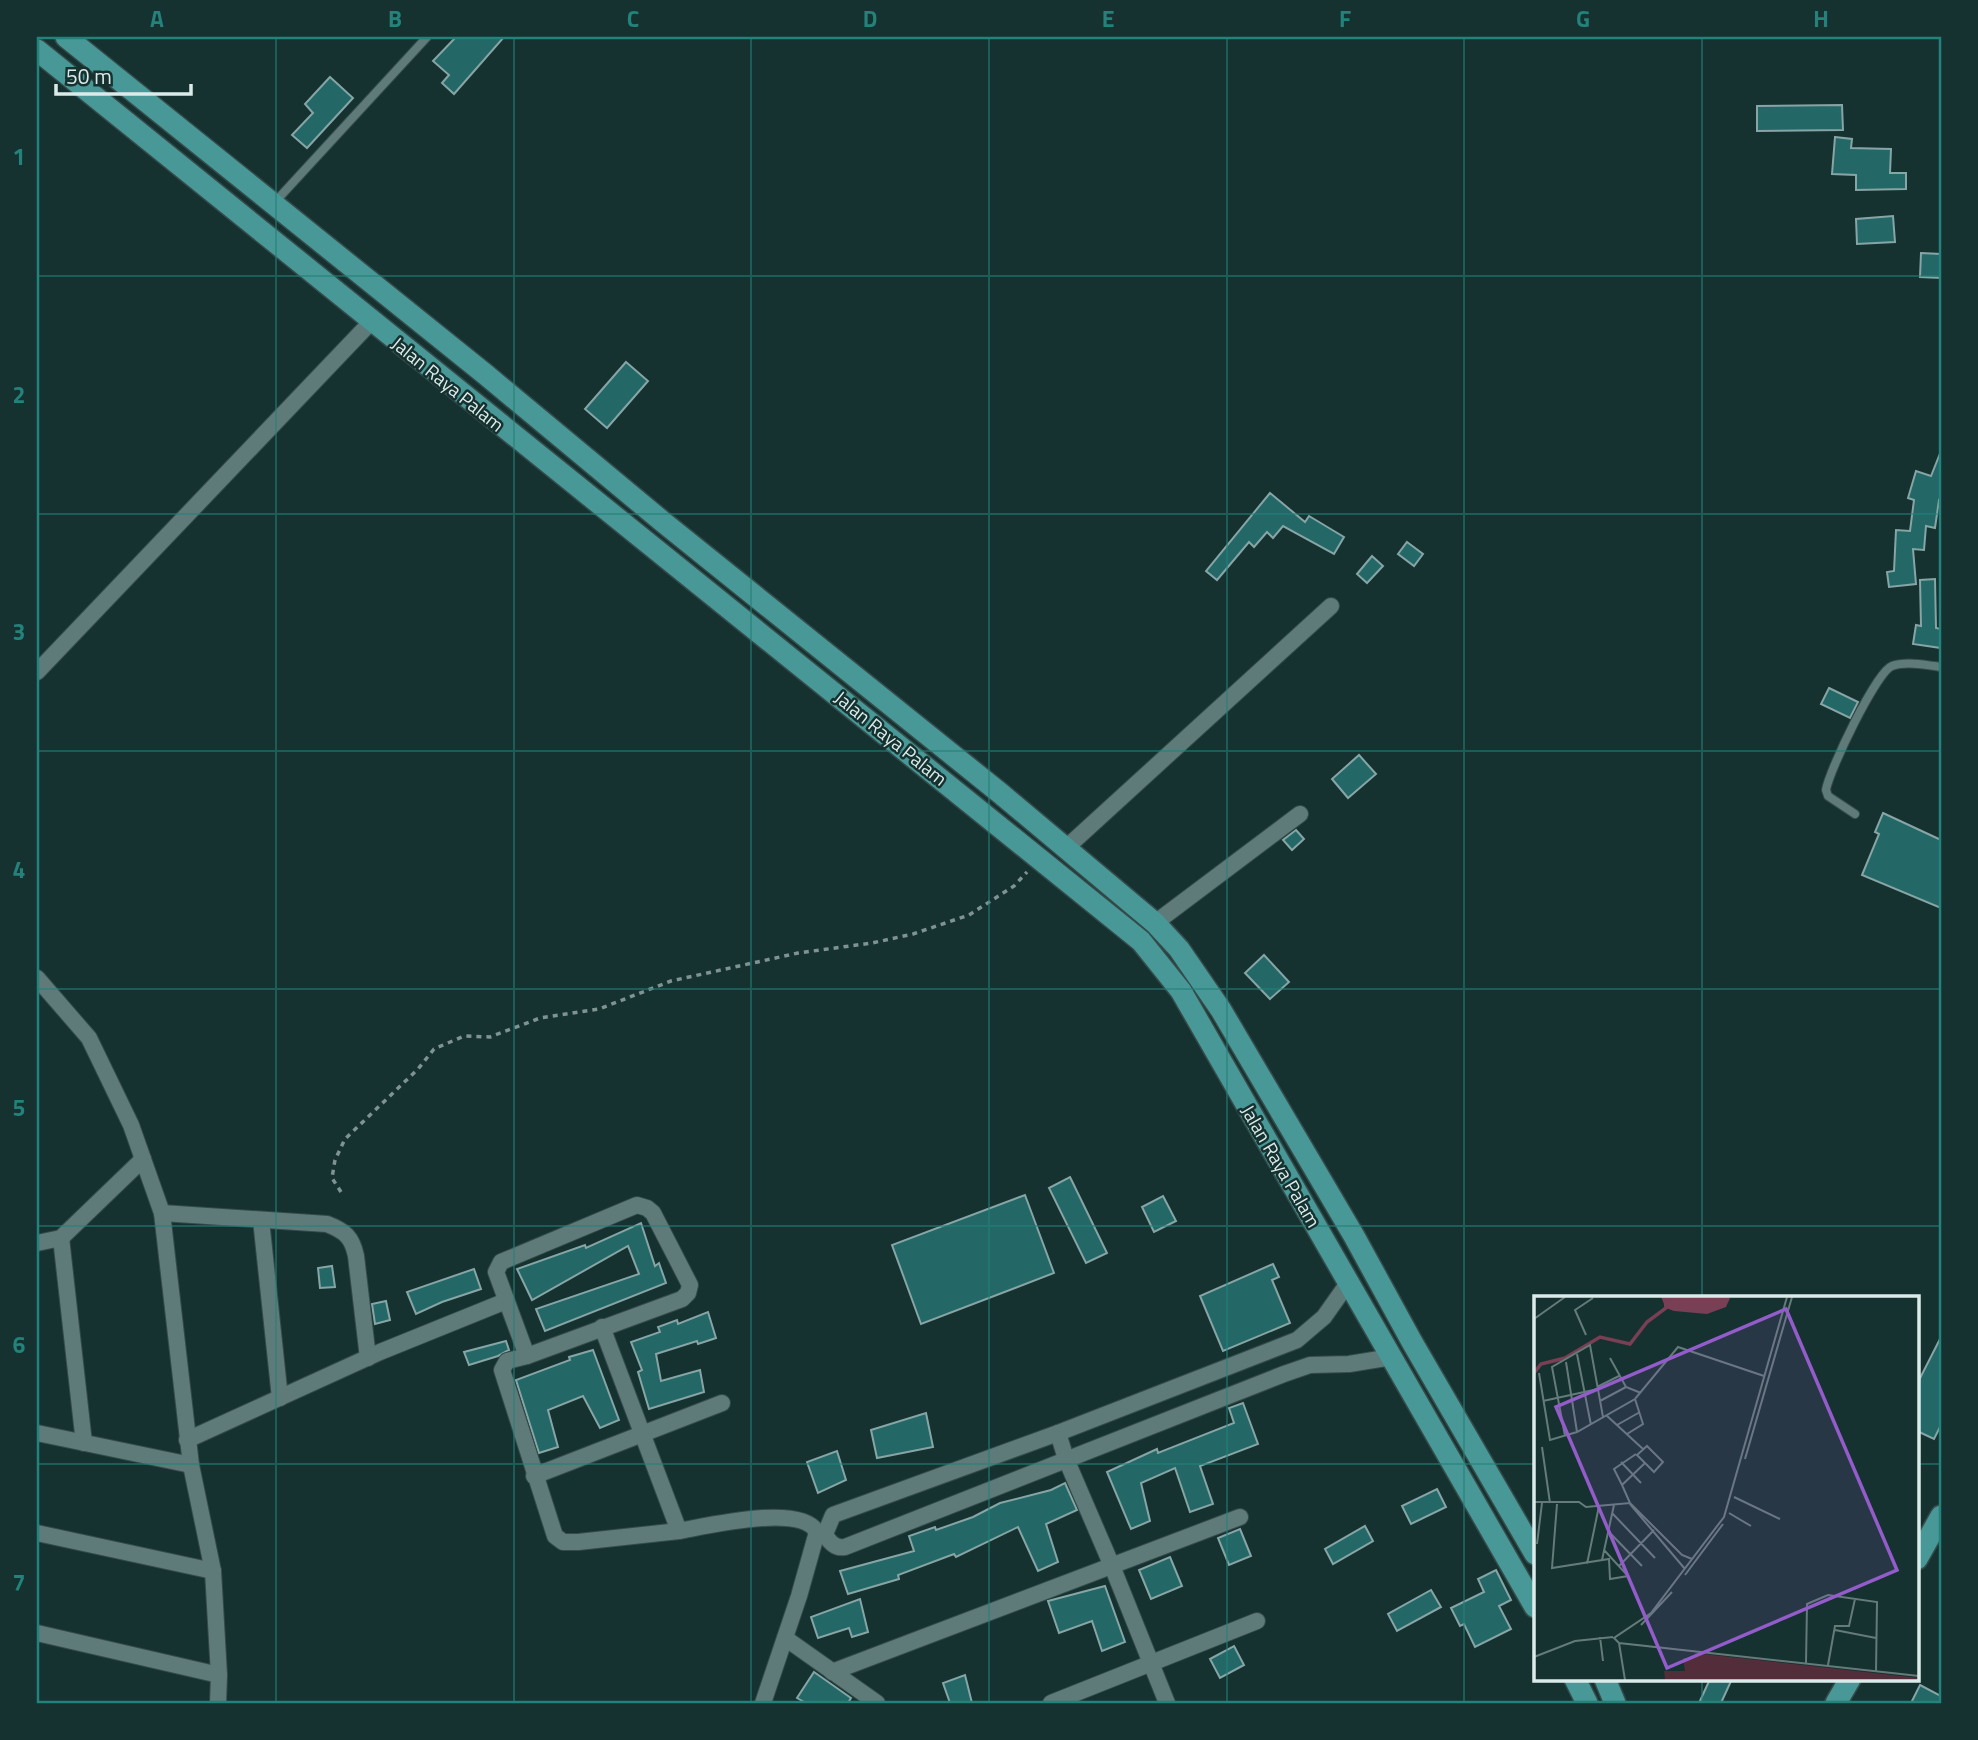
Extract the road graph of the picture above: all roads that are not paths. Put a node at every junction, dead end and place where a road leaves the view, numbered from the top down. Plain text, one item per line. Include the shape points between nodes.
1 (66, 37) edge
2 (427, 37) edge
3 (37, 50) edge
4 (274, 204) junction
5 (371, 321) junction
6 (1331, 606) dead end
7 (1941, 667) edge
8 (37, 672) edge
9 (1300, 814) dead end
10 (1855, 814) dead end
11 (1066, 848) junction
12 (1093, 873) junction
13 (1079, 890) junction
14 (1155, 923) junction
15 (37, 978) edge
16 (143, 1159) junction
17 (162, 1213) junction
18 (261, 1220) junction
19 (61, 1238) junction
20 (37, 1244) edge
21 (1348, 1283) junction
22 (506, 1301) junction
23 (602, 1327) junction
24 (1297, 1340) junction
25 (527, 1356) junction
26 (1392, 1357) junction
27 (368, 1358) junction
28 (1310, 1365) junction
29 (280, 1398) junction
30 (722, 1403) dead end
31 (37, 1433) edge
32 (1058, 1433) junction
33 (641, 1434) junction
34 (187, 1440) junction
35 (84, 1443) junction
36 (1066, 1459) junction
37 (191, 1465) junction
38 (534, 1476) junction
39 (1498, 1488) junction
40 (1476, 1500) junction
41 (1941, 1516) edge
42 (1240, 1517) dead end
43 (679, 1531) junction
44 (37, 1533) edge
45 (821, 1533) junction
46 (1925, 1550) edge
47 (1534, 1552) edge
48 (1112, 1566) junction
49 (213, 1571) junction
50 (1534, 1605) edge
51 (1257, 1621) dead end
52 (37, 1633) edge
53 (785, 1638) junction
54 (1152, 1663) junction
55 (832, 1672) junction
56 (219, 1675) junction
57 (1576, 1680) edge
58 (1605, 1680) edge
59 (1849, 1680) edge
60 (218, 1703) edge
61 (763, 1703) edge
62 (877, 1703) edge
63 (1051, 1703) edge
64 (1167, 1703) edge
65 (1587, 1703) edge
66 (1615, 1703) edge
67 (1836, 1703) edge

1 - 4 main road, Jalan Raya Palam
2 - 4 lane
3 - 5 main road, Jalan Raya Palam
4 - 11 main road, Jalan Raya Palam
5 - 8 street
5 - 13 main road, Jalan Raya Palam
6 - 11 street
7 - 10 lane via 1893,665 1870,690 1826,790
9 - 14 street
11 - 12 main road, Jalan Raya Palam
12 - 13 main road
12 - 14 main road, Jalan Raya Palam
13 - 21 main road, Jalan Raya Palam via 1141,941 1181,991
14 - 39 main road, Jalan Raya Palam via 1221,1010
15 - 16 street via 89,1038
16 - 17 street
16 - 19 street
17 - 18 street
17 - 34 street
18 - 27 street via 327,1224 353,1240
18 - 29 street
19 - 20 street
19 - 35 street
21 - 24 street via 1324,1317
21 - 26 main road, Jalan Raya Palam
22 - 23 street via 496,1272 501,1262 643,1205 653,1213 690,1285 688,1293
22 - 25 street
22 - 27 street
23 - 25 street
23 - 33 street
24 - 28 street
24 - 32 street
25 - 38 street via 507,1361 502,1370
26 - 28 street
26 - 40 main road, Jalan Raya Palam
27 - 29 street
28 - 36 street
29 - 34 street
30 - 33 street
31 - 35 street
32 - 36 street
32 - 45 street via 833,1515
33 - 38 street
33 - 43 street
34 - 37 street
35 - 37 street
36 - 45 street via 845,1547 829,1542
36 - 48 street
37 - 49 street
38 - 43 street via 552,1531 563,1542
39 - 40 main road
39 - 47 main road, Jalan Raya Palam
40 - 50 main road, Jalan Raya Palam
41 - 46 main road
42 - 48 street
43 - 45 street via 744,1520 799,1518
44 - 49 street
45 - 53 street
48 - 54 street
48 - 55 street
49 - 56 street
51 - 54 street
52 - 56 street
53 - 55 street
53 - 61 street
54 - 63 street
54 - 64 street
55 - 62 street
56 - 60 street
57 - 65 main road
58 - 66 main road
59 - 67 main road

